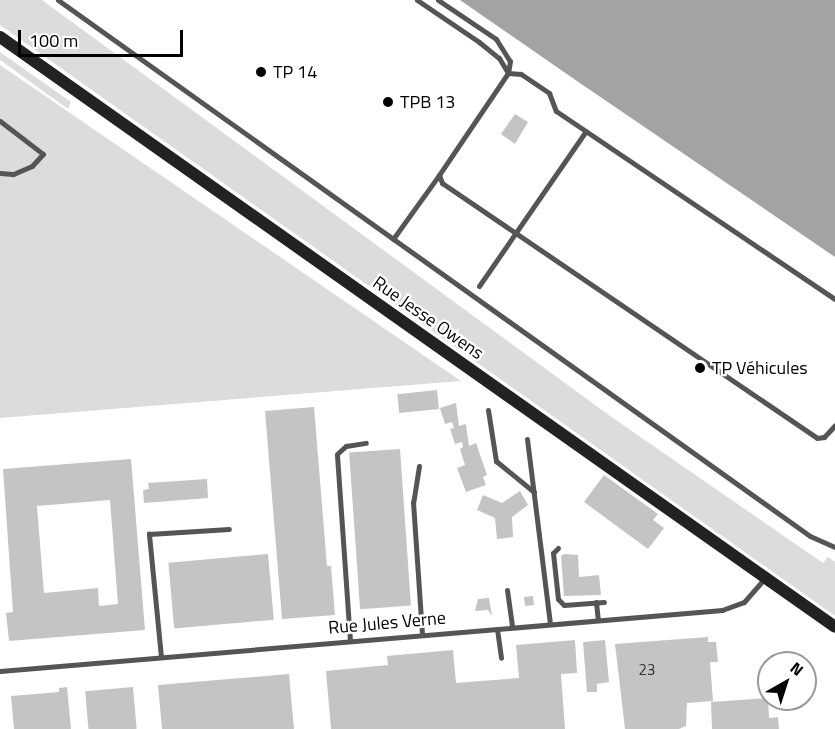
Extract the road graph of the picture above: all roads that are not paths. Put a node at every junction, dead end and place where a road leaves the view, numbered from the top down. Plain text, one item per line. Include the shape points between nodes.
1 (58, 0) edge
2 (417, 0) edge
3 (438, 0) edge
4 (0, 37) edge
5 (508, 73) junction
6 (0, 121) edge
7 (586, 131) junction
8 (0, 173) edge
9 (438, 176) junction
10 (516, 233) junction
11 (393, 239) junction
12 (479, 286) dead end
13 (835, 299) edge
14 (488, 410) dead end
15 (835, 425) edge
16 (527, 439) dead end
17 (366, 444) dead end
18 (419, 466) dead end
19 (534, 492) junction
20 (230, 530) dead end
21 (835, 540) edge
22 (833, 547) edge
23 (558, 548) dead end
24 (765, 577) junction
25 (507, 590) dead end
26 (596, 602) junction
27 (604, 602) dead end
28 (598, 620) junction
29 (550, 624) junction
30 (512, 627) junction
31 (835, 627) edge
32 (497, 629) junction
33 (422, 635) junction
34 (350, 641) junction
35 (161, 657) junction
36 (501, 658) dead end
37 (0, 671) edge

1 - 11 lane
2 - 5 lane via 499,58
3 - 5 lane via 505,48 510,60
4 - 24 main road, Rue Jesse Owens
5 - 7 lane via 520,74 549,93 556,111
5 - 9 lane
6 - 8 lane via 43,154 32,166 13,174
7 - 10 lane
7 - 13 lane
9 - 10 lane via 442,183
9 - 11 lane
10 - 12 lane
10 - 15 lane via 817,438 824,437
11 - 22 lane via 810,536
14 - 19 lane via 496,461
16 - 19 lane
17 - 34 lane via 346,446 338,454
18 - 33 lane via 413,502
19 - 29 lane
20 - 35 lane via 149,534
21 - 22 lane
23 - 26 lane via 553,553 558,599 564,605
24 - 28 lane, Rue Jules Verne via 744,602 722,610
24 - 31 main road, Rue Jesse Owens
25 - 30 lane
26 - 27 lane
26 - 28 lane
28 - 29 lane, Rue Jules Verne
29 - 30 lane, Rue Jules Verne
30 - 32 lane, Rue Jules Verne
32 - 33 lane, Rue Jules Verne
32 - 36 lane
33 - 34 lane, Rue Jules Verne
34 - 35 lane, Rue Jules Verne
35 - 37 lane, Rue Jules Verne

